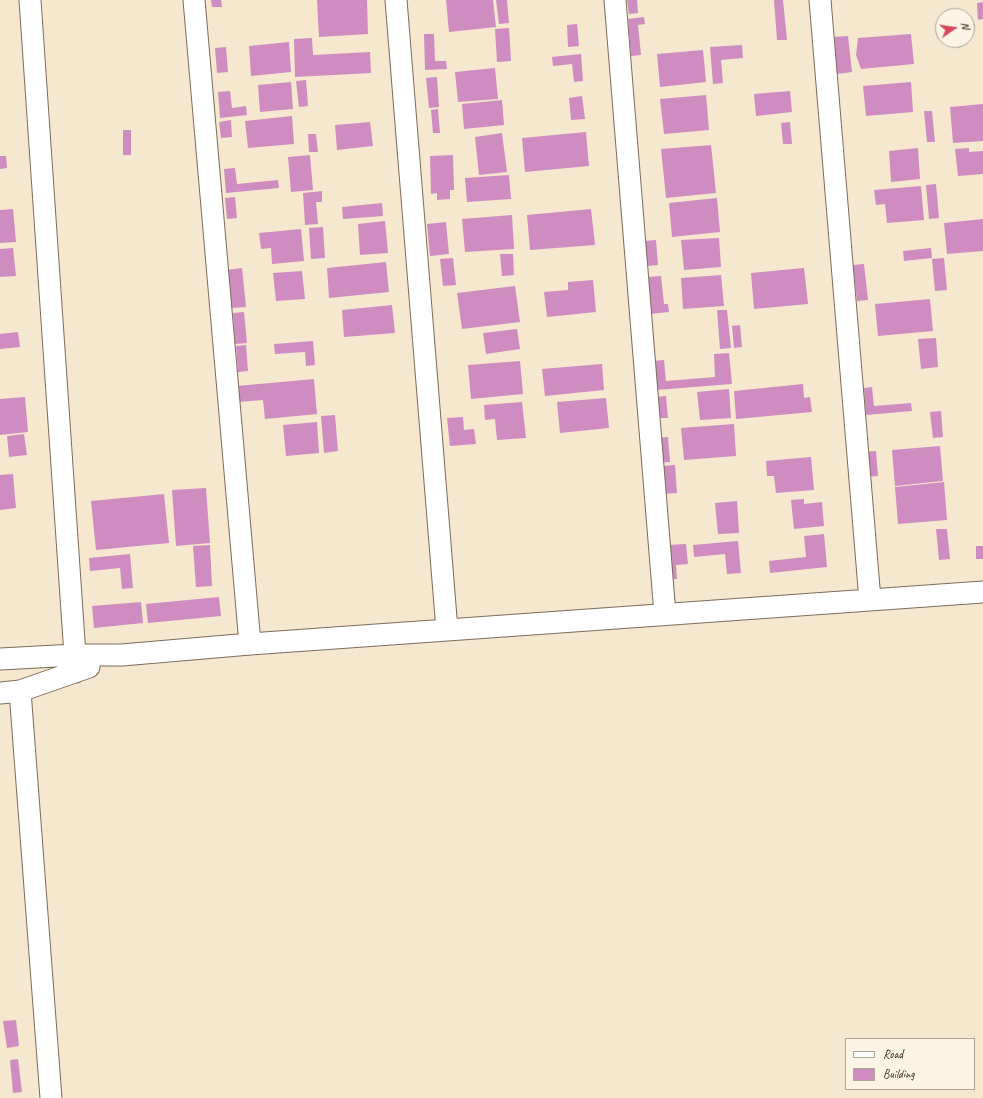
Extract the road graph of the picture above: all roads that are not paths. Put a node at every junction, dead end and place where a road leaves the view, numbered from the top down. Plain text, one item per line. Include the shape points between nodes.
1 (30, 0) edge
2 (194, 0) edge
3 (396, 0) edge
4 (615, 0) edge
5 (820, 0) edge
6 (983, 592) edge
7 (870, 600) junction
8 (665, 614) junction
9 (447, 630) junction
10 (250, 644) junction
11 (0, 659) edge
12 (75, 663) junction
13 (20, 691) junction
14 (0, 693) edge
15 (51, 1098) edge

1 - 12 street
2 - 10 street
3 - 9 street
4 - 8 street
5 - 7 street
6 - 7 street
7 - 8 street
8 - 9 street
9 - 10 street
10 - 12 street via 122,655
11 - 12 street
12 - 13 street
13 - 14 street
13 - 15 street

